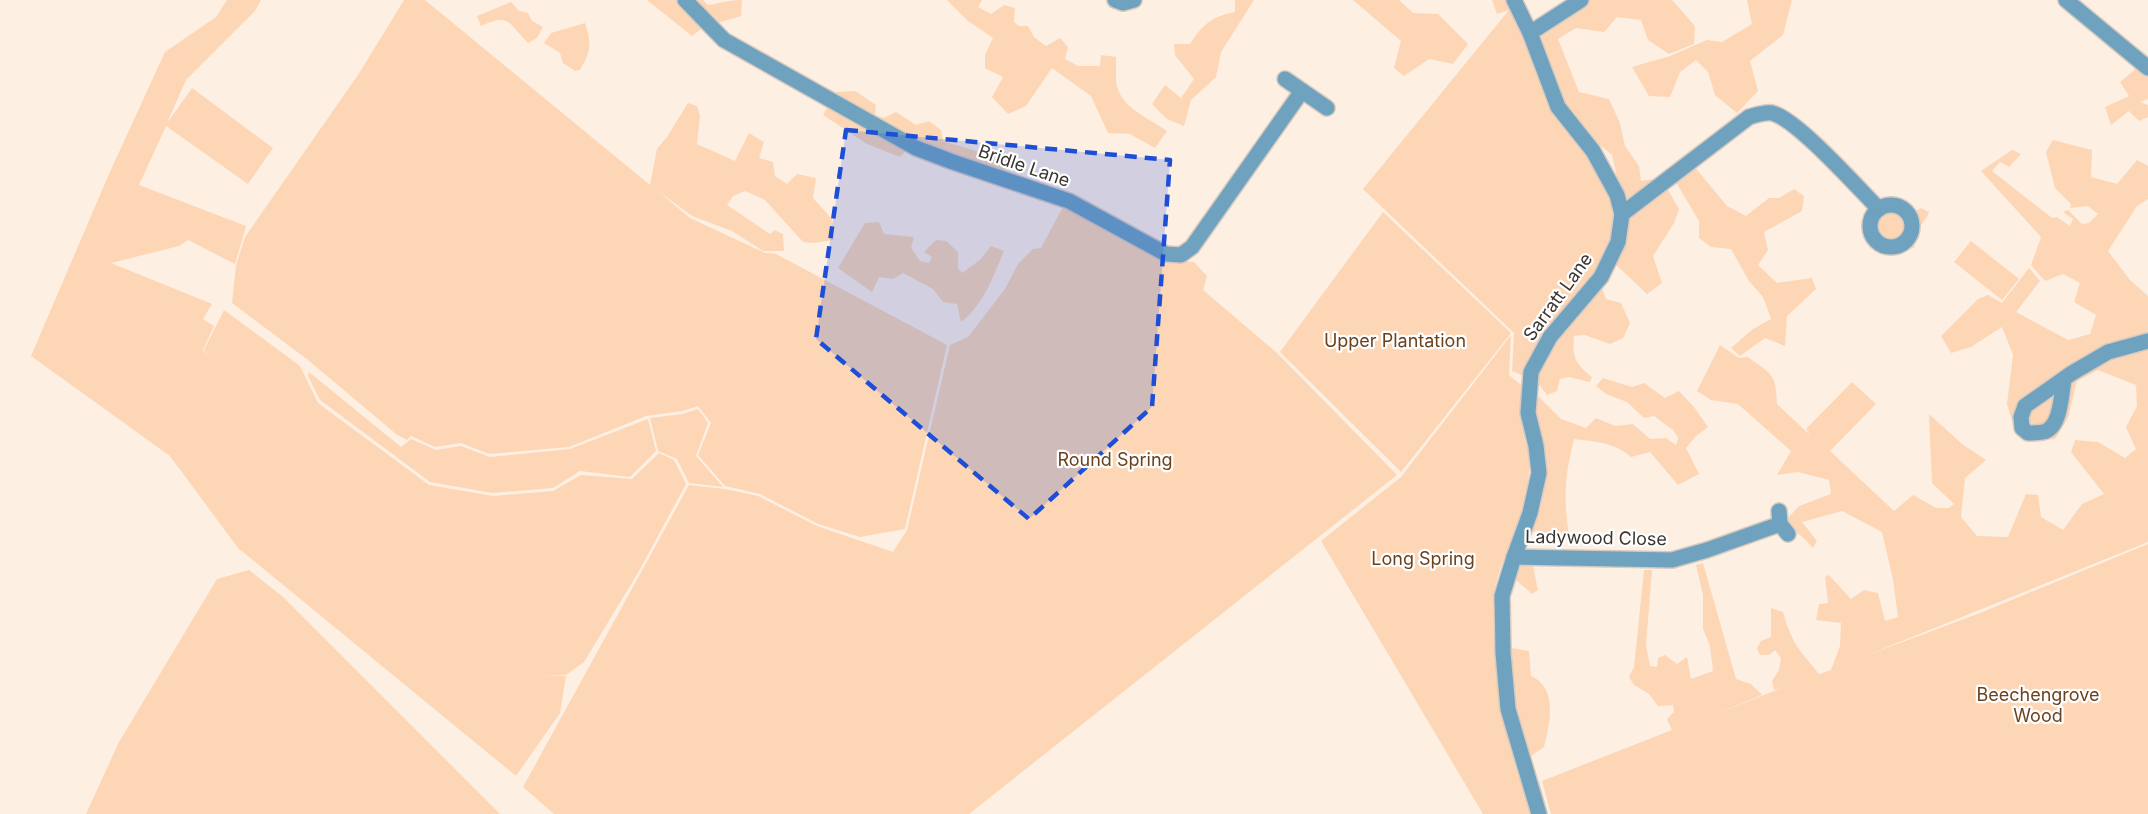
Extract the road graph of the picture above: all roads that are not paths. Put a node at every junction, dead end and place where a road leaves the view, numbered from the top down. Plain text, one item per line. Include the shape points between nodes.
1 (685, 0) edge
2 (1115, 0) edge
3 (1134, 0) edge
4 (1514, 0) edge
5 (1581, 0) edge
6 (2067, 0) edge
7 (1530, 33) junction
8 (2148, 68) edge
9 (1285, 79) dead end
10 (1302, 91) junction
11 (1328, 108) dead end
12 (1878, 209) dead end
13 (1622, 214) junction
14 (2148, 341) edge
15 (2064, 380) dead end
16 (1782, 523) dead end
17 (1514, 557) junction
18 (1539, 814) edge

1 - 10 street, Bridle Lane via 724,40 916,148 1069,201 1166,254 1181,255 1192,247
2 - 3 street
4 - 7 street, Sarratt Lane
5 - 7 street
6 - 8 street
7 - 13 street, Sarratt Lane via 1558,107 1593,151 1617,195
9 - 10 street
10 - 11 street
12 - 13 street via 1810,140 1770,112 1749,117
13 - 17 street, Sarratt Lane via 1618,242 1601,277 1550,337 1531,372 1528,413 1539,473
14 - 15 street via 2108,352
16 - 17 street, Ladywood Close via 1672,560
17 - 18 street, Sarratt Lane via 1502,596 1508,709

